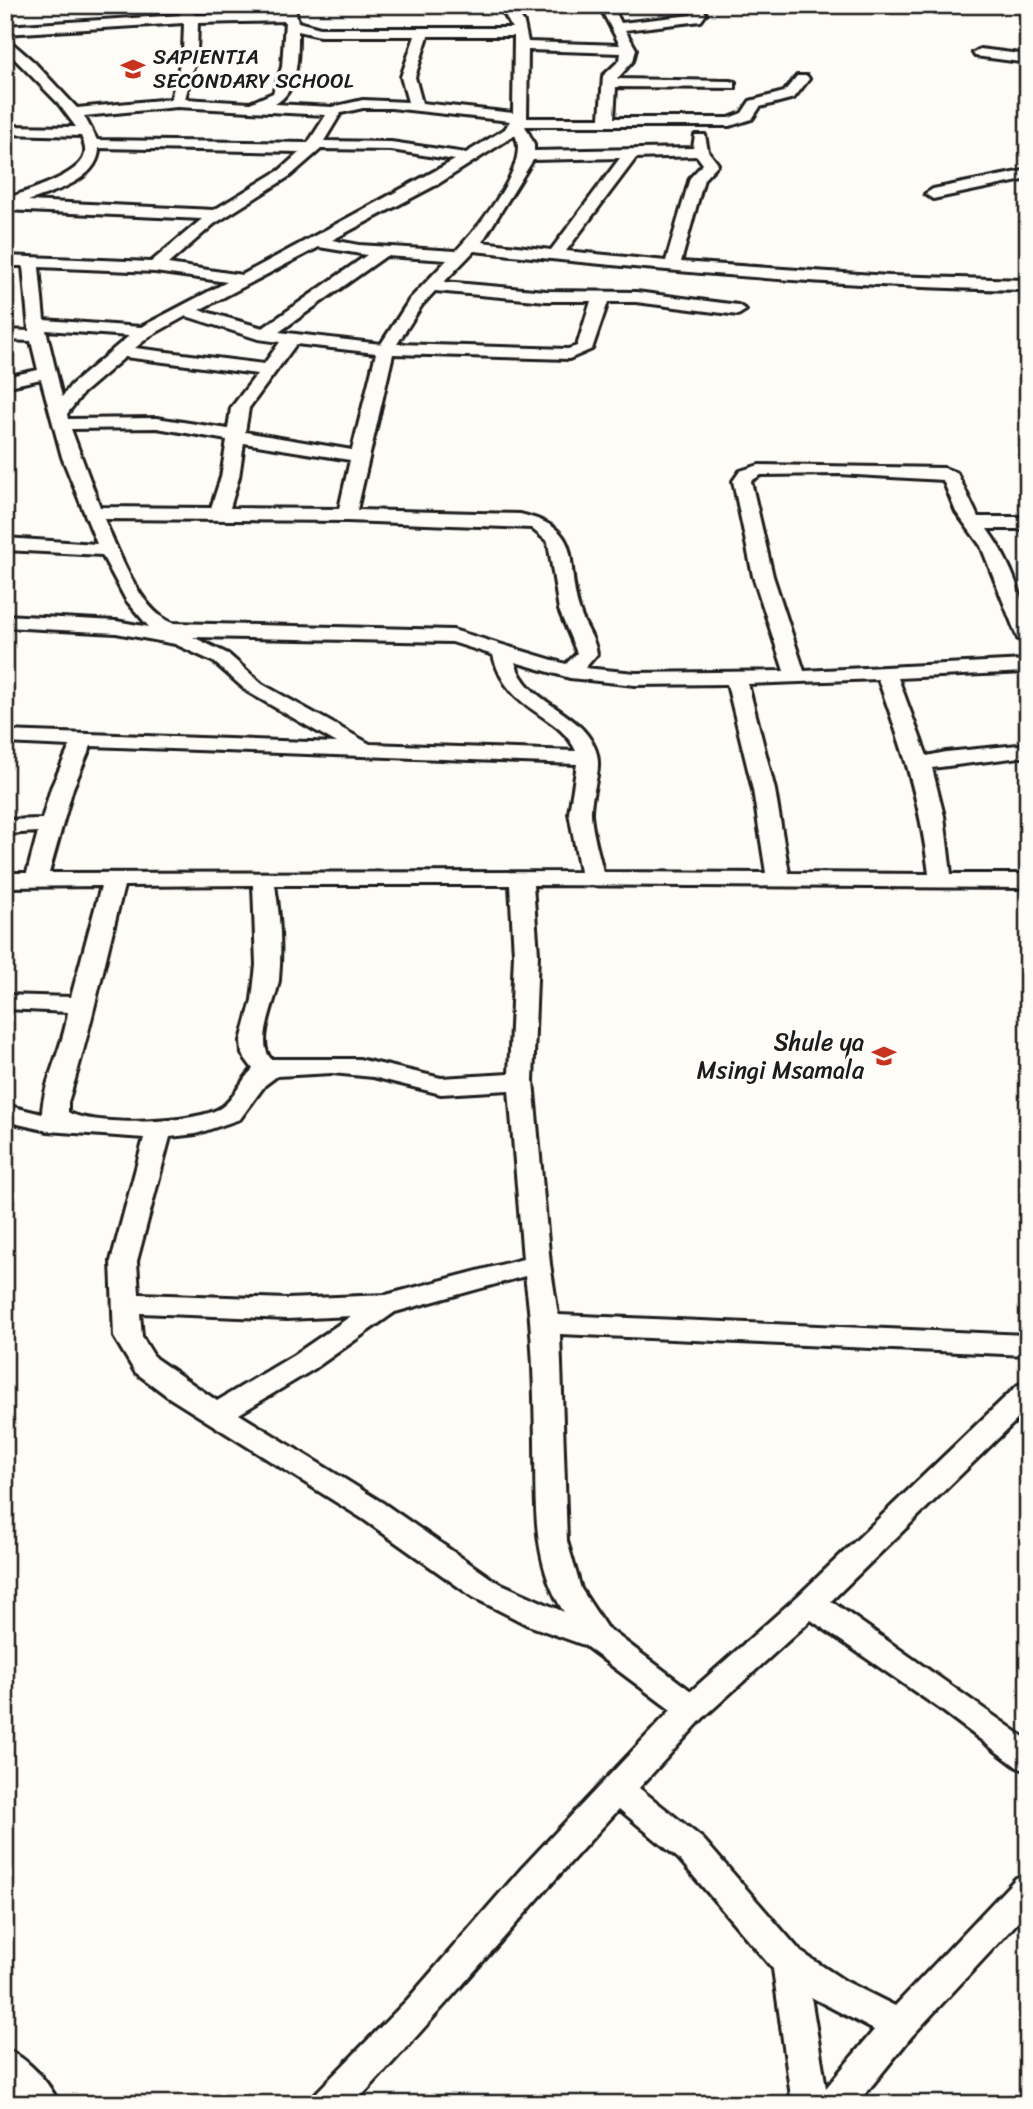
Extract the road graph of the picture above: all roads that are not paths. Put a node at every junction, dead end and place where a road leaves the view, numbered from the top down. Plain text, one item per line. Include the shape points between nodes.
1 (178, 5) edge
2 (505, 5) edge
3 (606, 5) edge
4 (694, 5) edge
5 (289, 16) edge
6 (191, 19) junction
7 (620, 27) junction
8 (5, 30) edge
9 (423, 32) junction
10 (520, 39) junction
11 (5, 41) edge
12 (629, 49) junction
13 (980, 53) dead end
14 (1028, 59) edge
15 (802, 79) dead end
16 (610, 83) junction
17 (730, 85) dead end
18 (172, 104) junction
19 (253, 106) junction
20 (416, 106) junction
21 (336, 110) junction
22 (72, 113) junction
23 (519, 122) junction
24 (607, 122) junction
25 (701, 123) junction
26 (10, 132) edge
27 (150, 134) junction
28 (90, 138) junction
29 (316, 146) junction
30 (701, 152) junction
31 (631, 153) junction
32 (527, 156) junction
33 (468, 158) junction
34 (1028, 174) edge
35 (933, 194) dead end
36 (5, 205) edge
37 (218, 215) junction
38 (317, 242) junction
39 (466, 251) junction
40 (382, 252) junction
41 (555, 255) junction
42 (5, 261) edge
43 (30, 262) junction
44 (672, 266) junction
45 (155, 267) junction
46 (246, 280) junction
47 (1028, 285) edge
48 (433, 286) junction
49 (601, 297) junction
50 (737, 310) dead end
51 (186, 311) junction
52 (37, 330) junction
53 (144, 332) junction
54 (264, 334) junction
55 (5, 335) edge
56 (292, 338) junction
57 (386, 349) junction
58 (120, 351) junction
59 (268, 370) junction
60 (47, 373) junction
61 (5, 382) edge
62 (59, 419) junction
63 (235, 438) junction
64 (358, 456) junction
65 (94, 513) junction
66 (219, 513) junction
67 (347, 514) junction
68 (972, 523) junction
69 (1028, 523) edge
70 (5, 544) edge
71 (109, 550) junction
72 (5, 621) edge
73 (1028, 639) edge
74 (502, 650) junction
75 (1028, 666) edge
76 (570, 672) junction
77 (885, 673) junction
78 (796, 677) junction
79 (736, 678) junction
80 (5, 737) edge
81 (83, 740) junction
82 (366, 750) junction
83 (1028, 750) edge
84 (589, 758) junction
85 (920, 765) junction
86 (51, 825) junction
87 (5, 827) edge
88 (263, 878) junction
89 (5, 880) edge
90 (36, 880) junction
91 (522, 880) junction
92 (114, 881) junction
93 (593, 881) junction
94 (779, 881) junction
95 (1028, 881) edge
96 (940, 882) junction
97 (5, 1002) edge
98 (81, 1005) junction
99 (268, 1069) junction
100 (521, 1081) junction
101 (5, 1113) edge
102 (64, 1122) junction
103 (159, 1129) junction
104 (537, 1264) junction
105 (126, 1303) junction
106 (386, 1305) junction
107 (546, 1324) junction
108 (1028, 1345) edge
109 (1028, 1392) edge
110 (217, 1414) junction
111 (810, 1603) junction
112 (595, 1636) junction
113 (692, 1709) junction
114 (1028, 1758) edge
115 (618, 1790) junction
116 (1028, 1888) edge
117 (789, 1962) junction
118 (900, 2026) junction
119 (5, 2065) edge
120 (41, 2104) edge
121 (330, 2104) edge
122 (810, 2104) edge
123 (835, 2104) edge

1 - 6 street
2 - 10 street
3 - 7 street
4 - 7 street via 699,14 696,18
5 - 6 street
5 - 9 street via 320,32
5 - 19 street via 287,83 277,97
6 - 8 street
6 - 18 street via 190,52
7 - 12 street
9 - 10 street
9 - 20 street via 408,77
10 - 12 street
10 - 23 street
11 - 22 street
12 - 16 street
13 - 14 street
15 - 25 street via 789,94 755,104 739,120
16 - 17 street
16 - 24 street
18 - 19 street
18 - 22 street
18 - 27 street
19 - 21 street
20 - 21 street via 372,104
20 - 23 street
21 - 29 street
22 - 28 street
23 - 24 street
23 - 32 street
23 - 33 street
24 - 25 street
25 - 30 street
26 - 28 street
27 - 28 street
27 - 29 street
28 - 36 street via 94,155 88,165
29 - 33 street via 391,146
29 - 37 street via 288,173
30 - 31 street
30 - 44 street via 711,164 697,178
31 - 32 street
31 - 41 street
32 - 39 street via 483,232
33 - 38 street
34 - 35 street
36 - 37 street
37 - 45 street
38 - 40 street
38 - 46 street
39 - 40 street
39 - 41 street
39 - 48 street
40 - 54 street
41 - 44 street
42 - 43 street
43 - 45 street
43 - 52 street
44 - 47 street via 866,280
45 - 46 street
46 - 51 street
48 - 49 street
48 - 57 street via 416,302
49 - 50 street
49 - 57 street via 584,349 578,353
51 - 53 street
51 - 54 street
52 - 53 street
52 - 55 street
52 - 60 street
53 - 58 street
54 - 56 street
56 - 57 street
56 - 59 street
57 - 64 street
58 - 59 street
58 - 62 street via 77,389
59 - 63 street via 240,408
60 - 61 street
60 - 62 street
62 - 63 street via 157,424
62 - 65 street
63 - 64 street
63 - 66 street
64 - 67 street
65 - 66 street
65 - 71 street
66 - 67 street
67 - 76 street via 520,520 547,529 565,570 569,611 587,645 587,654
68 - 69 street
68 - 73 street via 990,547
68 - 78 street via 956,483 944,473 797,469 746,475 742,481 764,576
70 - 71 street
71 - 74 street via 144,614 167,629 453,636
72 - 82 street via 116,627 181,639 221,658 255,688
74 - 76 street
74 - 84 street via 509,677 540,709 582,738
75 - 77 street
76 - 79 street via 635,679
77 - 78 street
77 - 85 street
78 - 79 street
79 - 94 street via 764,790
80 - 81 street
81 - 82 street
81 - 86 street
82 - 84 street
83 - 85 street
84 - 93 street via 580,813
85 - 96 street via 933,816
86 - 87 street
86 - 90 street
88 - 91 street
88 - 92 street
88 - 99 street via 270,916 268,953 253,1048
89 - 90 street
90 - 92 street
91 - 93 street
91 - 100 street via 526,954
92 - 98 street
93 - 94 street
94 - 96 street
95 - 96 street
97 - 98 street
98 - 102 street via 77,1038 55,1102 55,1115
99 - 100 street via 356,1067 440,1086
99 - 103 street via 257,1076 233,1111 215,1122
100 - 104 street
101 - 102 street
102 - 103 street
103 - 105 street via 124,1261
104 - 106 street
104 - 107 street
105 - 106 street via 286,1309
105 - 110 street via 128,1337 145,1365
106 - 110 street
107 - 108 street
107 - 112 street via 552,1541 567,1592
109 - 111 street
110 - 112 street via 373,1511 484,1589
111 - 113 street
111 - 114 street
112 - 113 street
113 - 115 street
115 - 117 street via 691,1849
115 - 121 street
116 - 118 street
117 - 118 street via 833,1992
117 - 122 street
118 - 123 street
119 - 120 street

